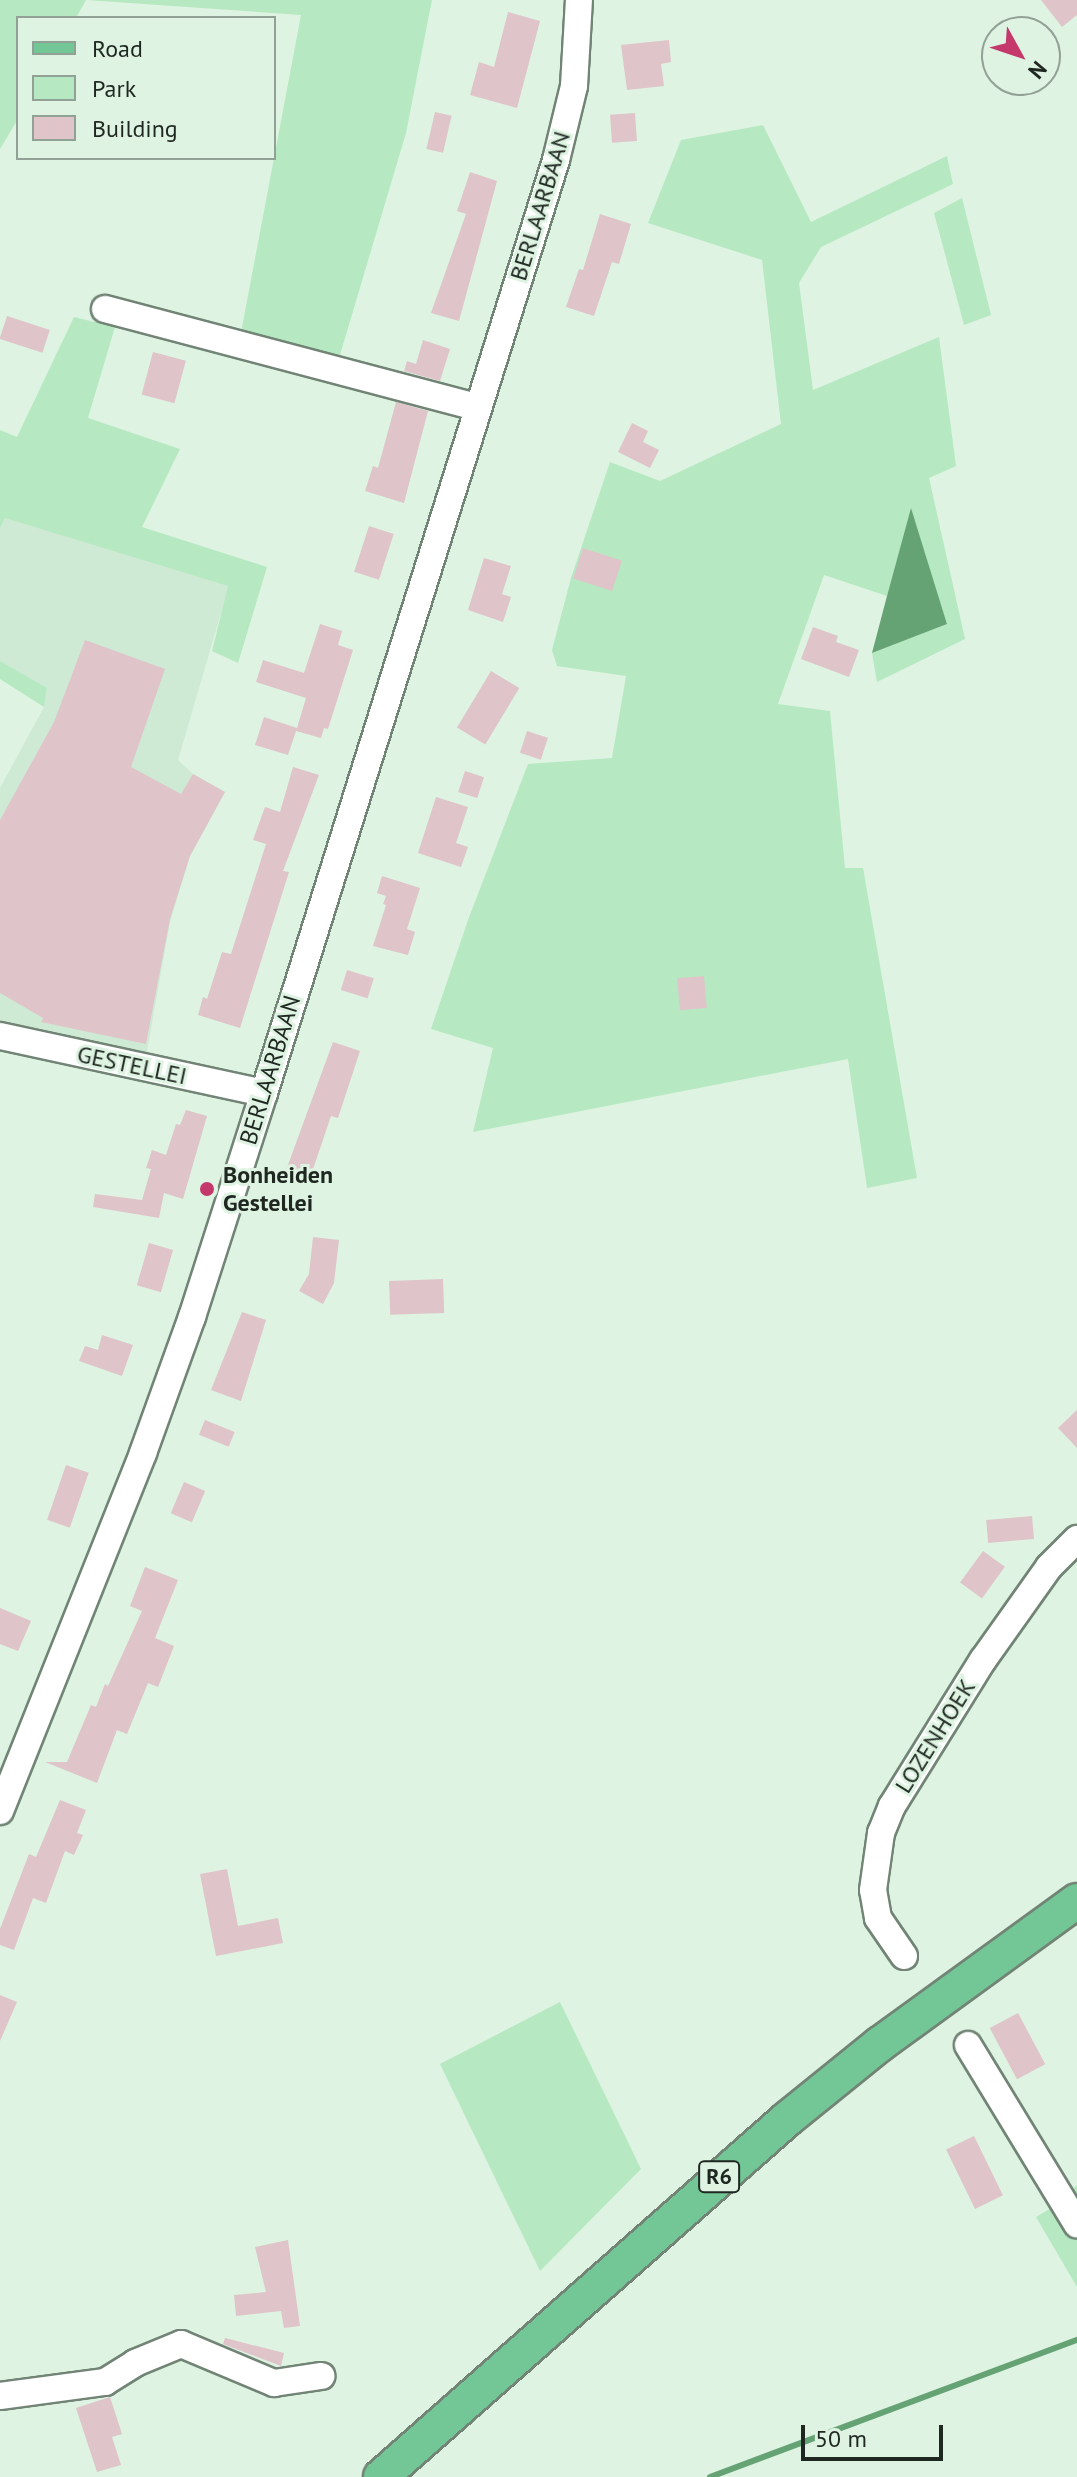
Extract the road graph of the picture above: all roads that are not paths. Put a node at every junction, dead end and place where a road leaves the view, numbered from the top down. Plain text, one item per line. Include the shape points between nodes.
1 (579, 0) edge
2 (105, 309) dead end
3 (476, 407) junction
4 (0, 1036) edge
5 (264, 1093) junction
6 (1077, 1539) edge
7 (0, 1811) edge
8 (1077, 1901) edge
9 (904, 1956) dead end
10 (968, 2045) dead end
11 (1077, 2224) edge
12 (321, 2376) dead end
13 (0, 2396) edge
14 (381, 2477) edge

1 - 3 street, BERLAARBAAN via 574,86 556,160
2 - 3 street
3 - 5 street, BERLAARBAAN
4 - 5 street, GESTELLEI
5 - 7 street, BERLAARBAAN via 143,1453
6 - 9 street, LOZENHOEK via 1049,1567 983,1660 892,1806 881,1833 873,1890 878,1918
8 - 14 main road, R6 via 880,2044 787,2119
10 - 11 street
12 - 13 street via 274,2383 181,2344 105,2382

